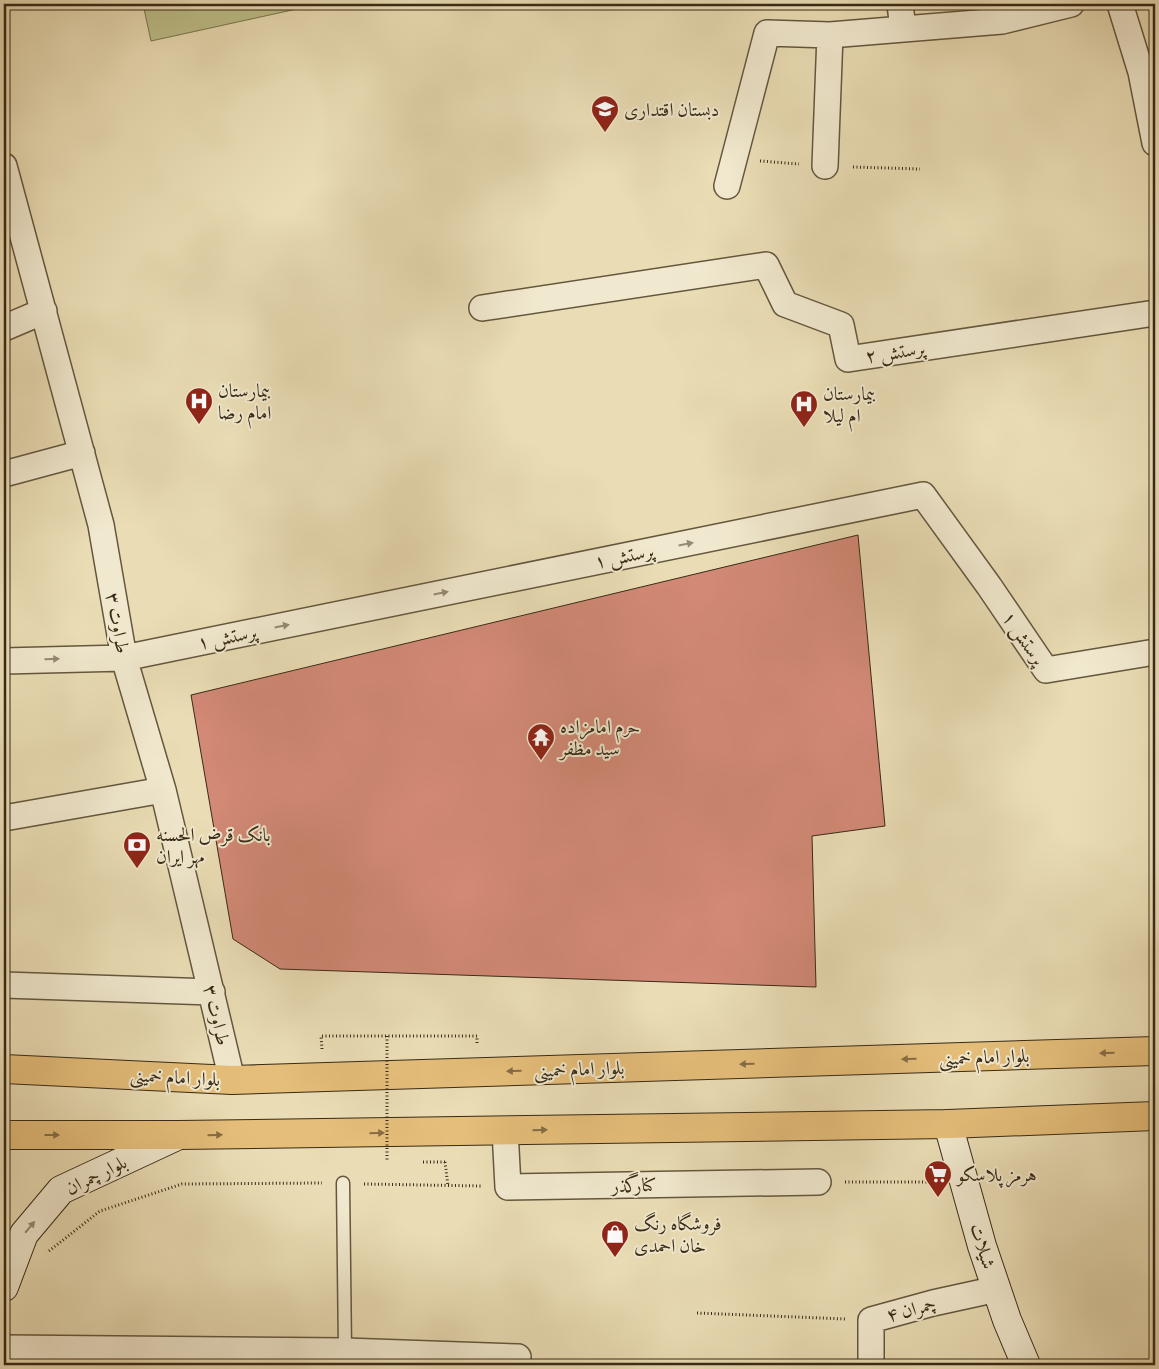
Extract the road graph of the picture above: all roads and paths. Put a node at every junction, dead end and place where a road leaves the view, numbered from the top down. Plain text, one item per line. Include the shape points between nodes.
1 (900, 4) edge
2 (1071, 4) edge
3 (1120, 4) edge
4 (903, 29) junction
5 (830, 35) junction
6 (1155, 143) edge
7 (4, 166) edge
8 (825, 166) dead end
9 (727, 186) dead end
10 (482, 308) dead end
11 (44, 311) junction
12 (1155, 313) edge
13 (4, 328) edge
14 (82, 454) junction
15 (4, 474) edge
16 (1155, 652) edge
17 (124, 658) junction
18 (4, 661) edge
19 (163, 790) junction
20 (4, 818) edge
21 (4, 985) edge
22 (212, 992) junction
23 (321, 1036) dead end
24 (387, 1036) junction
25 (477, 1036) dead end
26 (1155, 1051) edge
27 (4, 1069) edge
28 (232, 1080) junction
29 (1155, 1116) edge
30 (948, 1124) junction
31 (505, 1130) junction
32 (4, 1135) edge
33 (179, 1135) junction
34 (387, 1162) dead end
35 (445, 1162) dead end
36 (818, 1182) joint
37 (964, 1182) junction
38 (343, 1183) junction
39 (448, 1186) junction
40 (508, 1187) junction
41 (6, 1281) edge
42 (997, 1289) junction
43 (697, 1313) dead end
44 (871, 1320) junction
45 (4, 1348) edge
46 (344, 1351) junction
47 (518, 1357) dead end
48 (288, 1358) edge
49 (871, 1365) edge
50 (1026, 1365) edge

1 - 4 street
2 - 4 street via 1002,21
3 - 6 street via 1141,72
4 - 5 street
5 - 8 street
5 - 9 street via 767,33
7 - 11 street, طراوت ۳
10 - 12 street, پرستش ۲ via 766,264 785,304 841,324 848,358
11 - 13 street
11 - 14 street, طراوت ۳
14 - 15 street
14 - 17 street, طراوت ۳ via 101,525
17 -> 16 street, پرستش ۱ via 923,496 1046,670
18 -> 17 street, پرستش ۱
17 - 19 street, طراوت ۳
19 - 20 street
19 - 22 street, طراوت ۳
21 - 22 street
22 - 28 street, طراوت ۳
23 - 24 path
24 - 25 path
24 - 34 path, bridge
26 -> 28 main road, بلوار امام خمینی
27 - 28 main road, بلوار امام خمینی
29 - 30 main road
31 -> 30 main road
30 - 37 street, شیلات
33 -> 31 main road
31 - 40 street
32 -> 33 main road
41 -> 33 street, بلوار چمران via 24,1234 61,1190
35 - 39 path
36 - 37 path
36 - 40 street, کنارگذر
37 - 42 street, شیلات
38 - 39 path
38 - 41 path via 182,1184 100,1211
38 - 46 lane
39 - 40 path
42 - 44 street, چمران ۴
42 - 50 street, شیلات
43 - 44 path
44 - 49 street, چمران ۴
45 - 48 street
46 - 47 street
46 - 48 street

